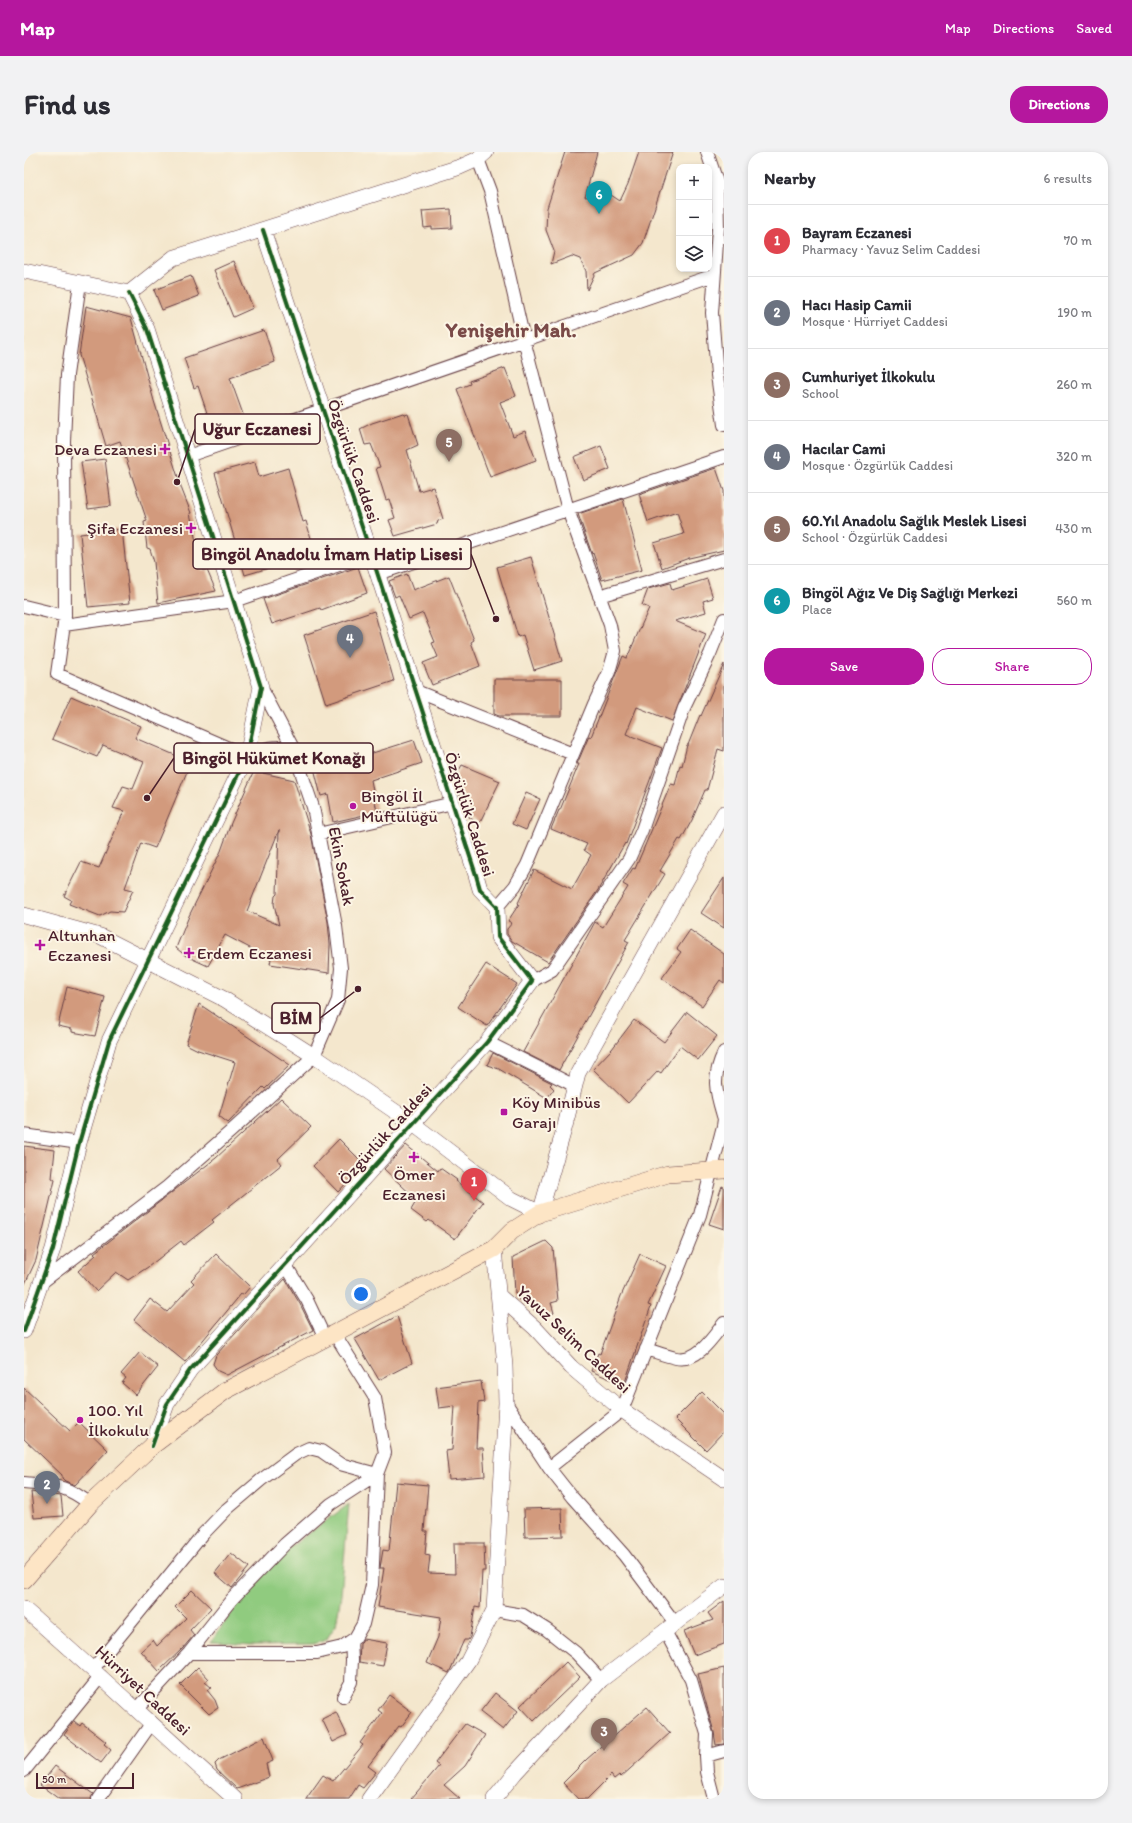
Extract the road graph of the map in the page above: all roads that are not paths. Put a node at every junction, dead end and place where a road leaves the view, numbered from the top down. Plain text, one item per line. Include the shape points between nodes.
1 (707, 152) edge
2 (482, 156) edge
3 (721, 181) edge
4 (263, 230) junction
5 (24, 271) edge
6 (714, 275) junction
7 (80, 283) junction
8 (129, 293) junction
9 (524, 340) junction
10 (719, 341) edge
11 (322, 410) junction
12 (724, 425) edge
13 (188, 456) junction
14 (724, 457) edge
15 (568, 510) junction
16 (371, 554) junction
17 (724, 559) edge
18 (378, 574) junction
19 (599, 596) junction
20 (234, 601) junction
21 (24, 606) edge
22 (724, 618) edge
23 (65, 620) junction
24 (261, 687) junction
25 (416, 691) junction
26 (293, 748) junction
27 (573, 754) junction
28 (247, 756) junction
29 (452, 804) junction
30 (724, 813) edge
31 (318, 834) junction
32 (497, 907) junction
33 (24, 915) edge
34 (147, 960) junction
35 (532, 981) junction
36 (487, 1042) junction
37 (724, 1052) edge
38 (314, 1056) junction
39 (575, 1086) junction
40 (412, 1123) junction
41 (24, 1135) edge
42 (79, 1143) junction
43 (718, 1170) edge
44 (540, 1213) junction
45 (494, 1249) junction
46 (285, 1264) junction
47 (41, 1282) junction
48 (498, 1295) junction
49 (724, 1323) edge
50 (24, 1331) edge
51 (329, 1336) junction
52 (646, 1349) junction
53 (506, 1403) junction
54 (622, 1410) junction
55 (152, 1446) junction
56 (549, 1468) junction
57 (377, 1474) junction
58 (724, 1479) edge
59 (24, 1483) edge
60 (90, 1504) junction
61 (24, 1580) edge
62 (724, 1586) edge
63 (24, 1609) edge
64 (494, 1610) junction
65 (670, 1627) junction
66 (351, 1641) junction
67 (189, 1653) junction
68 (97, 1673) junction
69 (601, 1680) junction
70 (343, 1697) dead end
71 (136, 1710) junction
72 (151, 1724) junction
73 (724, 1751) edge
74 (706, 1756) junction
75 (24, 1771) edge
76 (98, 1799) edge
77 (235, 1799) edge
78 (369, 1799) edge
79 (494, 1799) edge
80 (714, 1799) edge

1 - 3 street
2 - 4 street via 460,167
2 - 9 street
3 - 6 street
4 - 8 street via 172,258
4 - 11 street, Özgürlük Caddesi
5 - 7 street
6 - 9 street
6 - 10 street via 712,313
7 - 8 street
7 - 23 street via 67,375 64,441
8 - 13 street via 147,330
9 - 11 street
9 - 15 street
10 - 12 street
11 - 13 street
11 - 16 street, Özgürlük Caddesi
13 - 20 street
14 - 15 street
15 - 18 street
15 - 19 street
16 - 18 street, Özgürlük Caddesi
16 - 20 street
17 - 19 street
18 - 25 street, Özgürlük Caddesi
19 - 27 street via 610,625 615,651 609,672
20 - 23 street
20 - 24 street
21 - 23 street
22 - 35 street via 684,708 642,830 629,860 552,970
23 - 28 street via 57,674
24 - 26 street, Ekin Sokak
24 - 28 street
25 - 27 street
25 - 29 street, Özgürlük Caddesi
26 - 28 street via 267,747
26 - 31 street, Ekin Sokak via 313,807
27 - 32 street via 527,865 515,886
28 - 34 street
29 - 31 street
29 - 32 street, Özgürlük Caddesi via 480,888
30 - 39 street via 578,1073
31 - 38 street, Ekin Sokak via 336,926 341,968 338,1000
32 - 35 street via 498,937
33 - 34 street via 100,936
34 - 38 street via 224,999
34 - 42 street via 109,1041
35 - 36 street, Özgürlük Caddesi
36 - 39 street
36 - 40 street, Özgürlük Caddesi
37 - 43 street via 718,1064 715,1082 724,1119
38 - 40 street
38 - 47 street via 166,1187
39 - 44 street
40 - 44 street via 512,1199
40 - 46 street, Özgürlük Caddesi
41 - 42 street
42 - 47 street via 53,1249
43 - 44 main road via 668,1174
43 - 52 street
44 - 45 main road via 512,1231
45 - 48 street
45 - 51 main road
46 - 51 street
46 - 55 street, Özgürlük Caddesi via 190,1370 167,1404
47 - 50 street
48 - 53 street
48 - 54 street, Yavuz Selim Caddesi via 535,1328 571,1367
49 - 52 street via 705,1348 690,1356 678,1358
51 - 55 main road via 225,1391
51 - 57 street via 375,1398 385,1453
52 - 54 street
53 - 56 street
53 - 64 street
54 - 56 street
54 - 58 street, Yavuz Selim Caddesi
55 - 60 main road
56 - 65 street via 572,1498 624,1555
57 - 66 street via 372,1585 363,1624
57 - 67 street via 331,1504 285,1544 232,1599
57 - 68 street via 340,1464 321,1451 309,1448 296,1454 227,1509 203,1534
59 - 60 street via 60,1486 78,1494
60 - 61 main road
62 - 65 street
63 - 68 street, Hürriyet Caddesi
64 - 69 street via 523,1615 547,1630 576,1654
64 - 78 street via 468,1661
65 - 69 street
65 - 74 street via 691,1680 708,1734
66 - 67 street via 342,1647 317,1653
66 - 70 street via 351,1682
67 - 71 street
68 - 71 street, Hürriyet Caddesi
68 - 75 street
69 - 79 street
71 - 72 street, Hürriyet Caddesi
72 - 76 street
72 - 77 street, Hürriyet Caddesi
73 - 74 street
74 - 80 street

